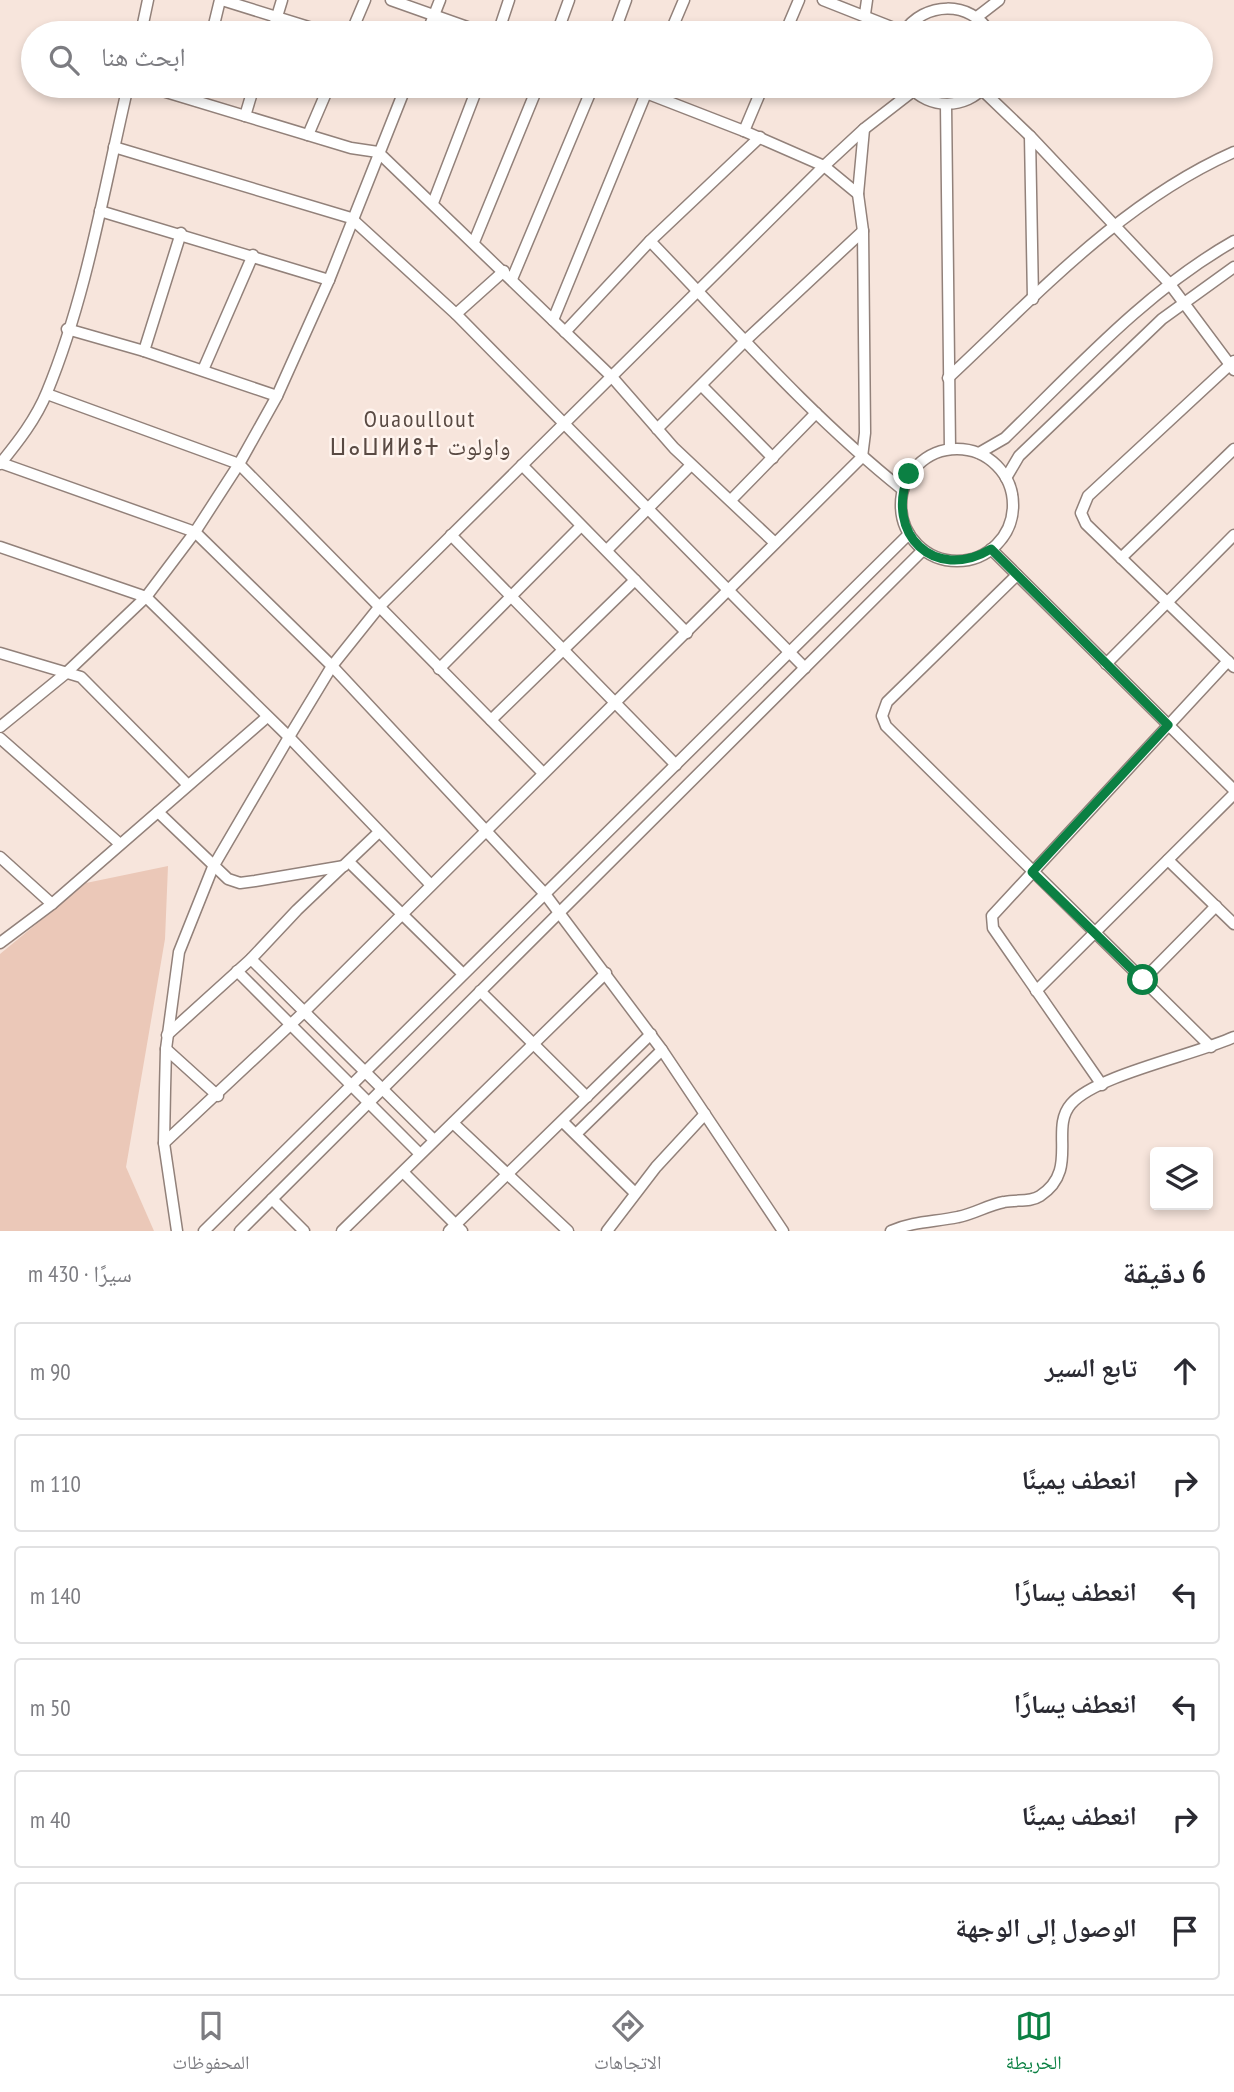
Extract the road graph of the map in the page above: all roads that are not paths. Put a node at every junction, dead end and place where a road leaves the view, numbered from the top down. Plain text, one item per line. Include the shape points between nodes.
1 (148, 0) edge
2 (221, 0) edge
3 (282, 0) edge
4 (365, 0) edge
5 (391, 0) edge
6 (440, 0) edge
7 (509, 0) edge
8 (569, 0) edge
9 (626, 0) edge
10 (684, 0) edge
11 (799, 0) edge
12 (823, 0) edge
13 (867, 0) edge
14 (999, 0) edge
15 (951, 3) edge
16 (865, 14) junction
17 (434, 15) junction
18 (277, 17) junction
19 (977, 17) junction
20 (144, 21) edge
21 (215, 21) edge
22 (276, 21) edge
23 (290, 21) edge
24 (356, 21) edge
25 (432, 21) edge
26 (451, 21) edge
27 (502, 21) edge
28 (561, 21) edge
29 (618, 21) edge
30 (675, 21) edge
31 (790, 21) edge
32 (879, 21) edge
33 (915, 21) edge
34 (980, 21) edge
35 (125, 98) edge
36 (187, 98) edge
37 (198, 98) edge
38 (250, 98) edge
39 (323, 98) edge
40 (400, 98) edge
41 (473, 98) edge
42 (533, 98) edge
43 (588, 98) edge
44 (643, 98) edge
45 (668, 98) edge
46 (758, 98) edge
47 (900, 98) edge
48 (926, 98) edge
49 (971, 98) edge
50 (993, 98) edge
51 (197, 101) junction
52 (946, 104) junction
53 (245, 116) junction
54 (864, 129) junction
55 (744, 131) junction
56 (308, 135) junction
57 (1030, 136) junction
58 (760, 137) junction
59 (114, 147) junction
60 (378, 152) junction
61 (1234, 152) edge
62 (824, 166) junction
63 (858, 194) junction
64 (433, 203) junction
65 (100, 211) junction
66 (351, 218) junction
67 (1114, 225) junction
68 (863, 231) junction
69 (181, 233) junction
70 (1234, 241) edge
71 (474, 242) junction
72 (650, 242) junction
73 (253, 256) junction
74 (1234, 267) edge
75 (508, 275) junction
76 (328, 280) junction
77 (1169, 283) junction
78 (698, 292) junction
79 (1033, 299) junction
80 (1183, 302) junction
81 (456, 314) junction
82 (553, 320) junction
83 (67, 330) junction
84 (565, 332) junction
85 (746, 340) junction
86 (144, 351) junction
87 (1232, 365) edge
88 (204, 370) junction
89 (612, 377) junction
90 (948, 378) junction
91 (702, 386) junction
92 (47, 394) junction
93 (277, 396) junction
94 (816, 413) junction
95 (564, 424) junction
96 (657, 429) junction
97 (950, 449) junction
98 (1234, 449) edge
99 (979, 453) junction
100 (862, 457) junction
101 (773, 458) junction
102 (0, 464) edge
103 (239, 464) junction
104 (522, 465) junction
105 (691, 465) junction
106 (1006, 478) junction
107 (903, 490) junction
108 (731, 500) junction
109 (648, 510) junction
110 (581, 526) junction
111 (195, 532) junction
112 (909, 534) junction
113 (451, 535) junction
114 (1234, 535) edge
115 (775, 543) junction
116 (0, 547) edge
117 (991, 549) junction
118 (607, 550) junction
119 (923, 550) junction
120 (1121, 558) junction
121 (1017, 575) junction
122 (635, 580) junction
123 (730, 591) junction
124 (146, 597) junction
125 (512, 597) junction
126 (1167, 602) junction
127 (380, 606) junction
128 (687, 632) junction
129 (562, 652) junction
130 (790, 652) junction
131 (0, 653) edge
132 (1106, 664) junction
133 (1231, 664) edge
134 (332, 666) junction
135 (805, 668) junction
136 (439, 669) junction
137 (65, 674) junction
138 (615, 705) junction
139 (267, 717) junction
140 (491, 720) junction
141 (1168, 725) junction
142 (0, 727) edge
143 (289, 737) junction
144 (0, 738) edge
145 (676, 765) junction
146 (543, 773) junction
147 (188, 785) junction
148 (1234, 792) edge
149 (158, 812) junction
150 (486, 830) junction
151 (379, 832) junction
152 (120, 844) junction
153 (0, 857) edge
154 (1168, 860) junction
155 (347, 864) junction
156 (213, 867) junction
157 (1032, 872) junction
158 (430, 884) junction
159 (545, 894) junction
160 (52, 904) junction
161 (1216, 906) junction
162 (559, 912) junction
163 (401, 913) junction
164 (1234, 924) edge
165 (1095, 932) junction
166 (0, 943) edge
167 (251, 959) junction
168 (237, 971) junction
169 (606, 973) junction
170 (463, 974) junction
171 (1143, 980) junction
172 (480, 991) junction
173 (1036, 991) junction
174 (304, 1012) junction
175 (290, 1024) junction
176 (651, 1034) junction
177 (167, 1035) junction
178 (1234, 1037) edge
179 (533, 1042) junction
180 (1211, 1047) junction
181 (166, 1049) junction
182 (662, 1050) junction
183 (366, 1072) junction
184 (1102, 1085) junction
185 (352, 1086) junction
186 (382, 1089) junction
187 (218, 1096) junction
188 (587, 1097) junction
189 (369, 1103) junction
190 (705, 1114) junction
191 (563, 1122) junction
192 (453, 1123) junction
193 (576, 1134) junction
194 (433, 1139) junction
195 (164, 1143) junction
196 (419, 1153) junction
197 (403, 1171) junction
198 (508, 1176) junction
199 (635, 1193) junction
200 (272, 1199) junction
201 (456, 1229) edge
202 (177, 1231) edge
203 (204, 1231) edge
204 (240, 1231) edge
205 (304, 1231) edge
206 (342, 1231) edge
207 (568, 1231) edge
208 (607, 1231) edge
209 (783, 1231) edge
210 (891, 1231) edge

1 - 20 street
2 - 18 street
2 - 21 street
3 - 18 street
4 - 24 street
5 - 17 street
6 - 17 street
7 - 27 street
8 - 28 street
9 - 29 street
10 - 30 street
11 - 31 street
12 - 16 street
13 - 16 street
14 - 19 street
15 - 19 street
15 - 33 street via 924,12
16 - 32 street
17 - 25 street
17 - 26 street
18 - 22 street
18 - 23 street
19 - 34 street
35 - 59 street
36 - 51 street
37 - 51 street
38 - 53 street
39 - 56 street
40 - 60 street
41 - 64 street
42 - 71 street
43 - 75 street
44 - 82 street
45 - 55 street
46 - 55 street
47 - 54 street
48 - 52 street
49 - 52 street
50 - 57 street
51 - 53 street
52 - 90 street
53 - 56 street
54 - 62 street
54 - 63 street
55 - 58 street
56 - 60 street
57 - 67 street
57 - 79 street
58 - 62 street
58 - 72 street
59 - 65 street
59 - 66 street
60 - 64 street
60 - 66 street
61 - 67 street via 1197,169
62 - 63 street
62 - 78 street
63 - 68 street
64 - 71 street
65 - 69 street
65 - 83 street
66 - 76 street
66 - 81 street
67 - 77 street
67 - 79 street
68 - 85 street
68 - 100 street
69 - 73 street
69 - 86 street
70 - 77 street
71 - 75 street
72 - 78 street
72 - 84 street
73 - 76 street
73 - 88 street
74 - 80 street
75 - 81 street
75 - 82 street
76 - 93 street
77 - 80 street
77 - 99 street via 1005,438
78 - 85 street
78 - 89 street
79 - 90 street
80 - 87 street
80 - 106 street via 1019,456
81 - 95 street
82 - 84 street
83 - 86 street
83 - 92 street
84 - 89 street
85 - 91 street
85 - 94 street
86 - 88 street
87 - 120 street via 1083,501 1082,519
88 - 93 street
89 - 95 street
89 - 96 street
90 - 97 street
91 - 96 street
91 - 101 street
92 - 102 street via 23,437
92 - 103 street
93 - 103 street
94 - 100 street
94 - 101 street
95 - 104 street
95 - 109 street
96 - 105 street
97 - 99 street
97 - 107 street via 920,462
98 - 120 street
99 - 106 street
100 - 107 street
100 - 115 street
101 - 108 street
102 - 111 street
103 - 111 street
103 - 127 street
104 - 110 street
104 - 113 street
105 - 108 street
105 - 109 street
106 - 117 street via 1012,500 1010,522
107 - 112 street via 903,520
108 - 115 street
109 - 118 street
109 - 123 street
110 - 118 street
110 - 125 street
111 - 124 street
111 - 134 street
112 - 119 street
112 - 130 street
113 - 125 street
113 - 127 street
114 - 126 street
115 - 123 street
116 - 124 street
117 - 119 street via 964,561
117 - 121 street
118 - 122 street
119 - 135 street
120 - 126 street
121 - 132 street
121 - 157 street via 887,702 882,716 886,726
122 - 128 street
122 - 129 street
123 - 128 street
123 - 130 street
124 - 137 street
124 - 139 street
125 - 129 street
125 - 136 street
126 - 132 street
126 - 133 street
127 - 134 street
127 - 136 street
128 - 138 street
129 - 138 street
129 - 140 street
130 - 135 street
130 - 145 street
131 - 137 street
132 - 141 street
133 - 141 street
134 - 143 street
134 - 150 street
135 - 162 street
136 - 140 street
137 - 142 street
137 - 147 street via 92,684
138 - 145 street
138 - 146 street
139 - 143 street
139 - 147 street
140 - 146 street
141 - 148 street
141 - 157 street
143 - 151 street
143 - 156 street
144 - 152 street
145 - 159 street
146 - 150 street
147 - 149 street
148 - 154 street
149 - 152 street
149 - 156 street
150 - 158 street
150 - 159 street
151 - 155 street
151 - 158 street
152 - 160 street
153 - 160 street
154 - 161 street
154 - 165 street
155 - 156 street via 240,883
155 - 163 street
155 - 167 street
156 - 177 street via 179,952
157 - 165 street
157 - 173 street via 991,920
158 - 163 street
159 - 162 street
159 - 170 street
160 - 166 street
161 - 164 street
161 - 171 street
162 - 169 street
162 - 172 street
163 - 170 street
163 - 174 street
165 - 171 street
165 - 173 street
167 - 168 street
167 - 174 street
168 - 175 street
168 - 177 street
169 - 176 street
169 - 179 street
170 - 183 street
171 - 180 street
172 - 179 street
172 - 186 street
173 - 184 street
174 - 175 street
174 - 183 street
175 - 185 street
175 - 187 street
176 - 182 street
176 - 188 street
177 - 181 street
178 - 180 street
179 - 188 street
179 - 192 street
180 - 184 street
181 - 187 street
181 - 195 street
182 - 190 street
182 - 193 street
183 - 185 street
183 - 186 street
184 - 210 street via 1075,1100 1065,1113 1063,1161 1042,1195
185 - 189 street
185 - 203 street
186 - 189 street
186 - 194 street
187 - 195 street
188 - 191 street
189 - 196 street
189 - 200 street
190 - 199 street
190 - 209 street
191 - 193 street
191 - 198 street
192 - 194 street
192 - 198 street
193 - 199 street
194 - 196 street
195 - 202 street
196 - 197 street
197 - 201 street
197 - 206 street
198 - 201 street
198 - 207 street
199 - 208 street
200 - 204 street
200 - 205 street

